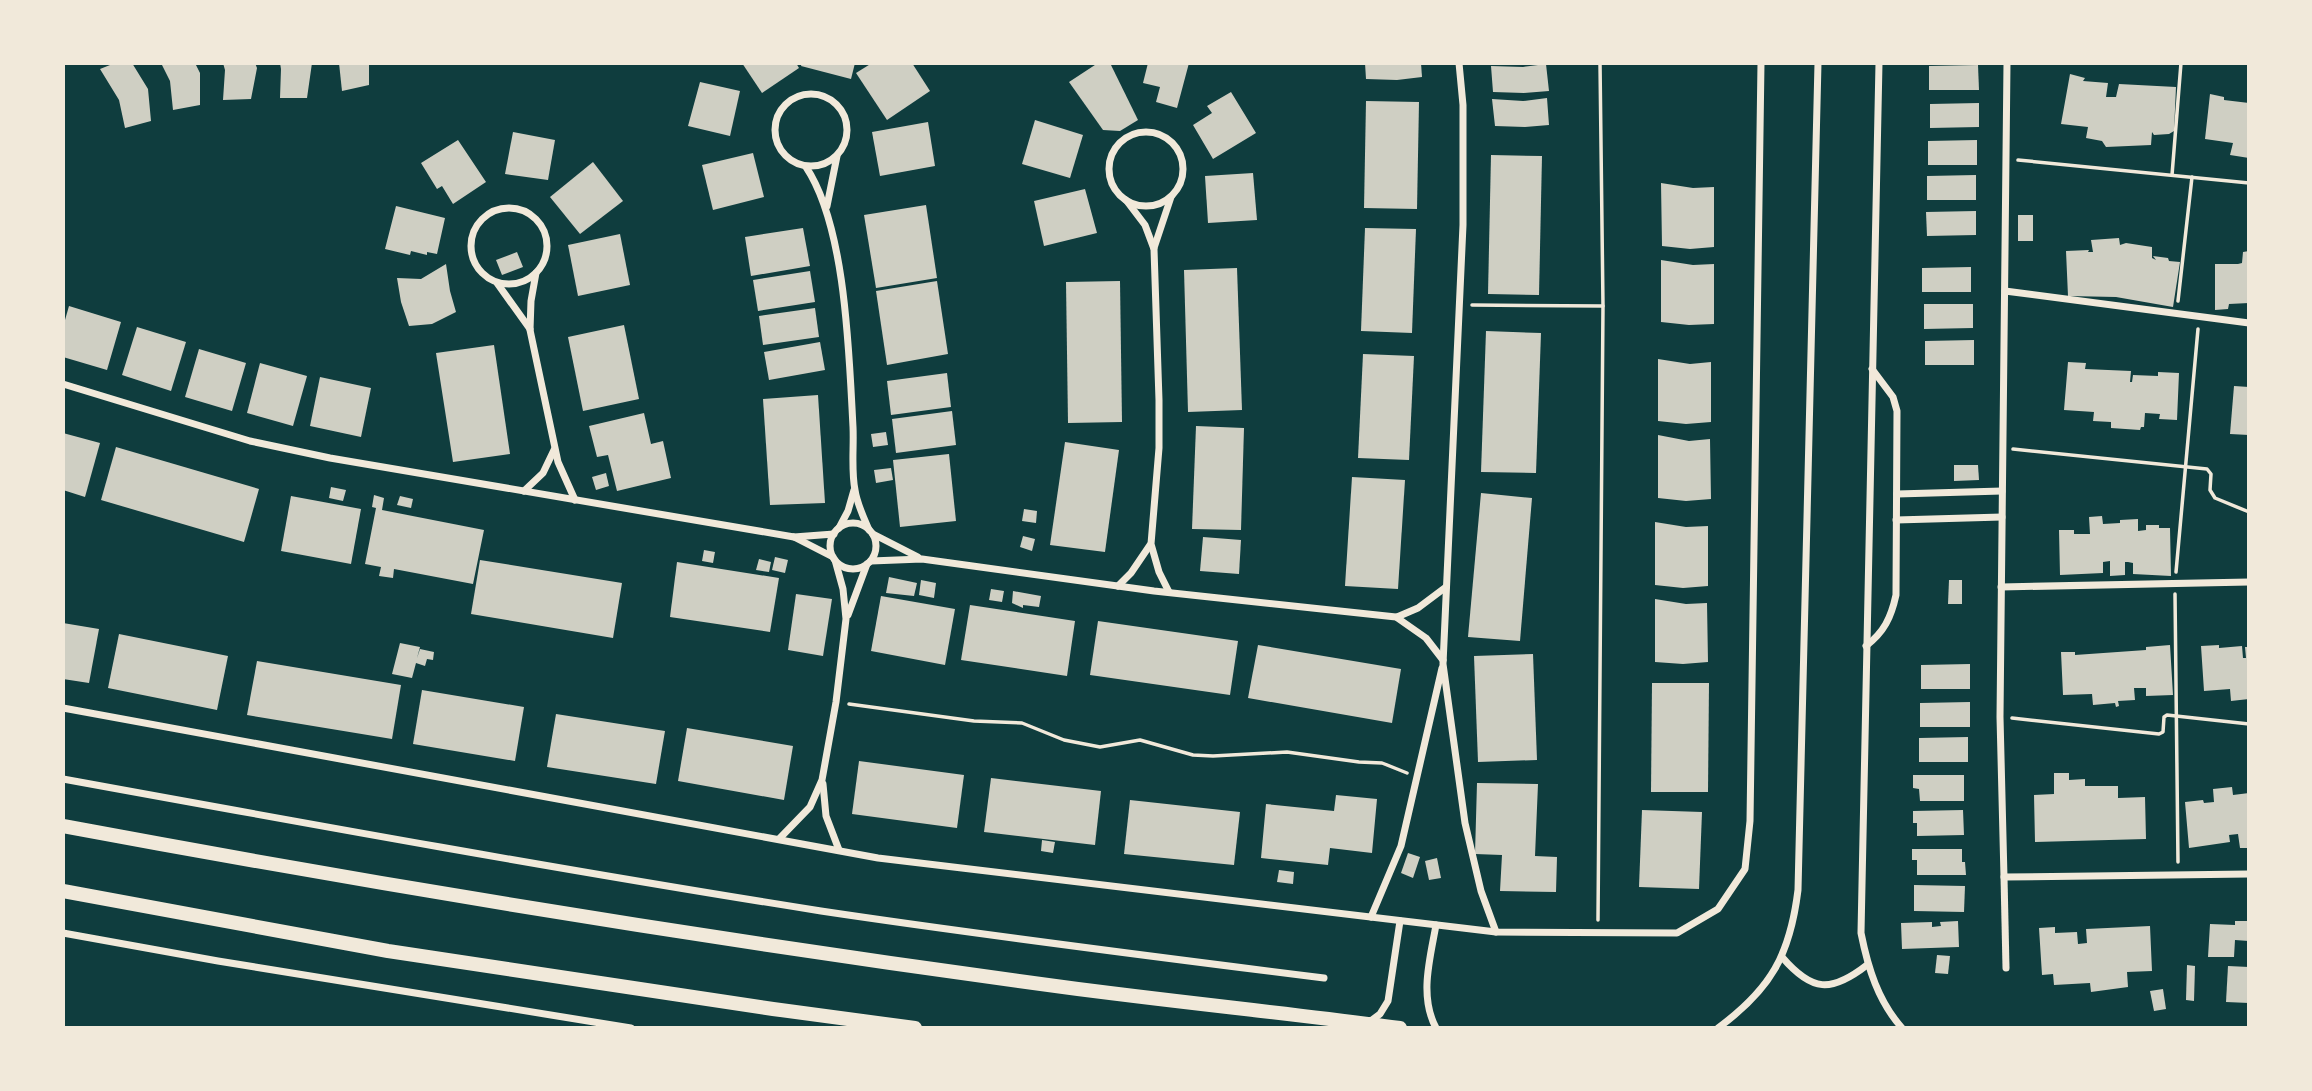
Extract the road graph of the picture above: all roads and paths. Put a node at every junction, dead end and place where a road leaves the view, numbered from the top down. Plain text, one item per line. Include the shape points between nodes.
1 (1459, 63) edge
2 (1600, 63) edge
3 (1761, 63) edge
4 (1818, 63) edge
5 (1879, 63) edge
6 (2007, 63) edge
7 (2181, 63) edge
8 (837, 156) junction
9 (2006, 159) junction
10 (806, 167) junction
11 (2172, 176) junction
12 (2192, 177) junction
13 (2249, 183) edge
14 (1172, 194) junction
15 (1126, 200) junction
16 (827, 210) junction
17 (1154, 249) junction
18 (536, 272) junction
19 (497, 282) junction
20 (2005, 291) junction
21 (1460, 305) junction
22 (1603, 306) junction
23 (2176, 313) junction
24 (2199, 316) junction
25 (2249, 323) edge
26 (530, 330) junction
27 (1872, 369) junction
28 (63, 384) edge
29 (2003, 448) junction
30 (554, 449) junction
31 (2184, 467) junction
32 (855, 490) junction
33 (524, 491) junction
34 (2002, 491) junction
35 (1896, 494) junction
36 (575, 500) junction
37 (2249, 512) edge
38 (2002, 517) junction
39 (1896, 520) junction
40 (836, 532) junction
41 (871, 532) junction
42 (794, 537) junction
43 (1151, 544) junction
44 (834, 559) junction
45 (922, 559) junction
46 (869, 562) junction
47 (2249, 582) edge
48 (2175, 584) junction
49 (1118, 586) junction
50 (1446, 586) junction
51 (2001, 587) junction
52 (1169, 592) junction
53 (1396, 617) junction
54 (846, 619) junction
55 (1866, 646) junction
56 (1443, 662) junction
57 (836, 702) junction
58 (63, 708) edge
59 (2176, 716) junction
60 (2000, 717) junction
61 (2249, 724) edge
62 (1416, 776) junction
63 (63, 779) edge
64 (822, 780) junction
65 (63, 826) edge
66 (779, 839) junction
67 (839, 850) junction
68 (2249, 874) edge
69 (2178, 875) junction
70 (2004, 877) junction
71 (63, 891) edge
72 (1371, 917) junction
73 (1400, 921) junction
74 (1436, 925) junction
75 (1496, 932) junction
76 (1598, 932) junction
77 (63, 933) edge
78 (1782, 957) junction
79 (1867, 965) junction
80 (2006, 968) dead end
81 (1324, 978) dead end
82 (1367, 1024) junction
83 (632, 1028) edge
84 (915, 1028) edge
85 (1400, 1028) edge
86 (1436, 1028) edge
87 (1718, 1028) edge
88 (1902, 1028) edge

1 - 21 street via 1464,165
2 - 22 path
3 - 76 street via 1751,807 1745,869 1718,909 1677,933
4 - 78 street via 1798,890 1794,924
5 - 27 street
6 - 9 street
7 - 11 path
8 - 10 street via 828,163
8 - 10 street via 847,135 843,113 827,98 805,94 794,98 779,115 776,137 786,157
8 - 16 street
9 - 11 path
9 - 20 street
10 - 16 street
11 - 12 path
12 - 13 path
12 - 23 path
14 - 15 street via 1147,206
14 - 15 street via 1181,179 1180,156 1167,139 1145,132 1124,140 1111,159 1112,182
14 - 17 street
15 - 17 street via 1145,225
16 - 32 street via 845,321
17 - 43 street via 1160,400
18 - 19 street via 521,282
18 - 19 street via 547,246 540,223 520,209 497,209 478,224 470,246 478,269
18 - 26 street
19 - 26 street
20 - 23 street
20 - 29 street
21 - 22 path
21 - 50 street
22 - 76 path
23 - 24 street
24 - 25 street
24 - 31 path
26 - 30 street
27 - 35 street via 1893,397 1897,411
27 - 55 street
28 - 33 street via 250,440
29 - 31 path
29 - 34 street
30 - 33 street via 542,473
30 - 36 street
31 - 37 path via 2209,470 2215,498
31 - 48 path
32 - 40 street
32 - 41 street
33 - 36 street
34 - 35 street
34 - 38 street
35 - 39 street
36 - 42 street
38 - 39 street
38 - 51 street
39 - 55 street via 1892,612 1885,628
40 - 41 street via 853,523
40 - 42 street
40 - 44 street via 830,545
41 - 45 street
41 - 46 street via 876,548
42 - 44 street
43 - 49 street
43 - 52 street
44 - 46 street via 851,569
44 - 54 street
45 - 46 street
45 - 49 street
46 - 54 street
47 - 48 street
48 - 51 street
48 - 59 path
49 - 52 street
50 - 53 street via 1418,608
50 - 56 street
51 - 60 street
52 - 53 street
53 - 56 street via 1426,638
54 - 57 street
55 - 79 street via 1860,897
56 - 62 street
56 - 75 street via 1467,834
57 - 62 path via 1022,723 1064,740 1100,747 1140,740 1193,755 1287,752 1382,763
57 - 64 street
58 - 66 street
59 - 60 path via 2165,716 2160,734
59 - 61 path
59 - 69 path
60 - 70 street
62 - 72 street via 1401,846
63 - 81 street via 821,911
64 - 66 street via 805,813
64 - 67 street via 826,816
65 - 82 main road via 325,874 775,945 1063,987
66 - 67 street
67 - 72 street
68 - 69 street
69 - 70 street
70 - 80 street
71 - 84 main road via 388,951
72 - 73 street
73 - 74 street
73 - 82 street via 1388,1001
74 - 75 street
74 - 86 street via 1426,1000
75 - 76 street
77 - 83 street
78 - 79 street via 1804,980 1820,986 1836,985
78 - 87 street via 1761,991
79 - 88 street via 1880,996
82 - 85 main road

